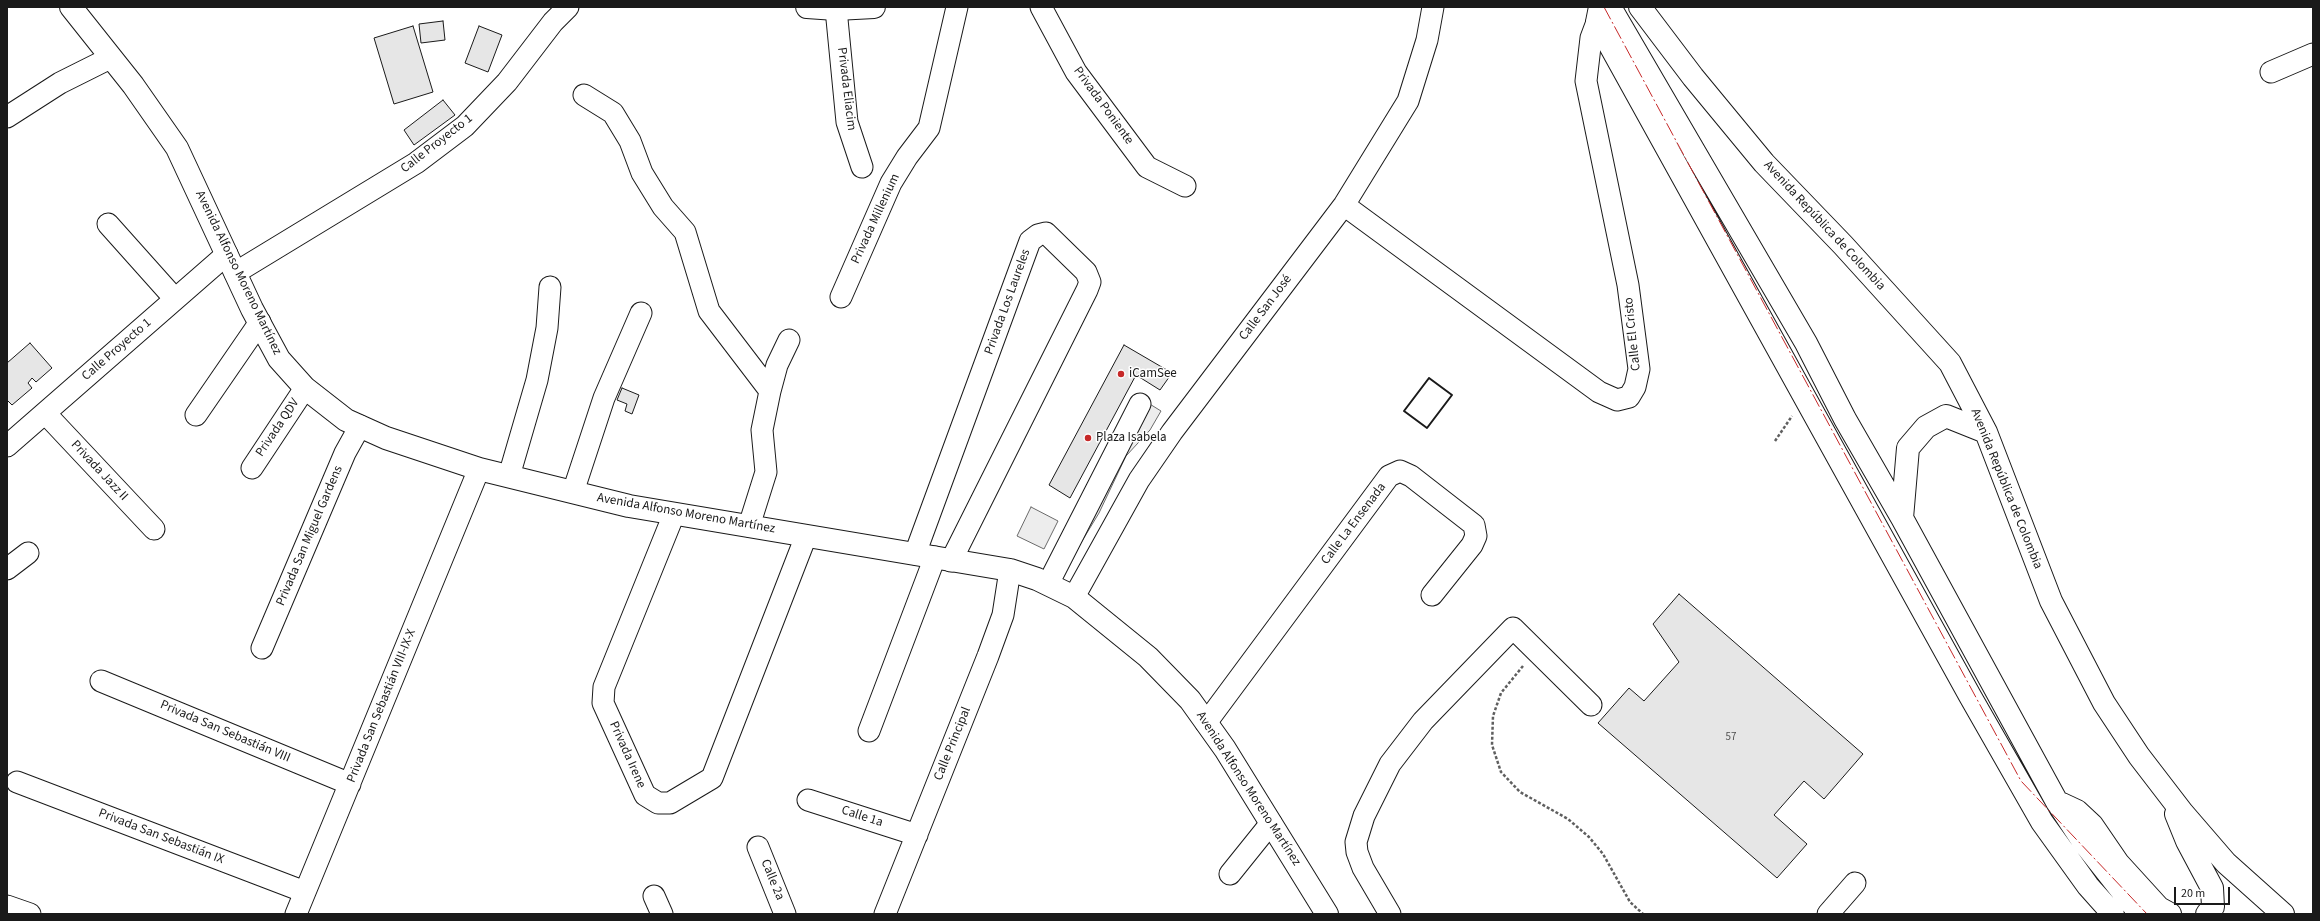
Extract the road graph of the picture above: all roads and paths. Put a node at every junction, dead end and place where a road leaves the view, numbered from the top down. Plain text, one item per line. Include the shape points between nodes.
1 (71, 7) edge
2 (568, 7) edge
3 (807, 7) edge
4 (874, 7) edge
5 (957, 7) edge
6 (1041, 7) edge
7 (1433, 7) edge
8 (1640, 7) edge
9 (836, 9) junction
10 (1602, 12) edge
11 (2313, 54) edge
12 (110, 58) junction
13 (2270, 72) dead end
14 (584, 95) dead end
15 (7, 117) edge
16 (862, 167) dead end
17 (1185, 186) dead end
18 (1344, 205) junction
19 (108, 224) dead end
20 (231, 263) junction
21 (550, 287) dead end
22 (841, 298) dead end
23 (176, 299) junction
24 (641, 313) dead end
25 (260, 322) junction
26 (790, 340) dead end
27 (305, 388) junction
28 (770, 390) junction
29 (1140, 404) dead end
30 (45, 413) junction
31 (196, 415) dead end
32 (360, 426) junction
33 (1986, 432) junction
34 (7, 446) edge
35 (252, 468) dead end
36 (479, 469) junction
37 (509, 476) junction
38 (573, 492) junction
39 (674, 514) junction
40 (1902, 518) junction
41 (749, 526) junction
42 (154, 529) dead end
43 (806, 536) junction
44 (28, 553) dead end
45 (934, 557) junction
46 (8, 566) edge
47 (1010, 570) junction
48 (1048, 584) junction
49 (1432, 595) dead end
50 (1074, 597) junction
51 (262, 648) dead end
52 (1537, 652) junction
53 (101, 681) dead end
54 (1590, 705) dead end
55 (1206, 723) junction
56 (869, 732) dead end
57 (17, 782) dead end
58 (350, 784) junction
59 (2166, 792) junction
60 (808, 800) dead end
61 (2057, 802) junction
62 (1271, 823) junction
63 (917, 835) junction
64 (758, 847) dead end
65 (1230, 874) dead end
66 (1855, 883) dead end
67 (306, 892) junction
68 (7, 906) edge
69 (2137, 913) edge
70 (30, 914) edge
71 (296, 914) edge
72 (785, 914) edge
73 (885, 914) edge
74 (1327, 914) edge
75 (1390, 914) edge
76 (1643, 914) edge
77 (1828, 914) edge
78 (2113, 914) edge
79 (2170, 914) edge
80 (2207, 914) edge
81 (2284, 914) edge

1 - 12 main road, Avenida Alfonso Moreno Martínez
2 - 20 street, Calle Proyecto 1 via 553,22 507,82 465,126 416,163
3 - 9 main road
4 - 9 main road
5 - 22 street, Privada Millenium via 930,128 891,183
6 - 17 street, Privada Poniente via 1076,72 1147,167
7 - 18 street, Calle San José via 1427,40 1408,101
8 - 33 main road, Avenida República de Colombia via 1693,77 1764,163 1843,245 1950,363
9 - 16 street, Privada Eliacim via 848,122
10 - 18 street, Calle El Cristo via 1591,38 1586,81 1628,285 1639,369 1636,387 1629,397 1617,400 1599,392
10 - 40 main road via 1806,343 1845,420
10 - 78 main road via 1881,537 2042,822 2088,886
11 - 13 street
12 - 15 street via 60,83
12 - 20 main road, Avenida Alfonso Moreno Martínez via 158,118 177,148
14 - 28 street via 613,113 630,141 642,173 664,207 685,232 709,311
18 - 50 street, Calle San José via 1172,432 1139,480
19 - 23 street
20 - 23 street, Calle Proyecto 1
20 - 25 main road, Avenida Alfonso Moreno Martínez
21 - 37 street via 547,328 536,380
23 - 30 street, Calle Proyecto 1
24 - 38 street via 604,398
25 - 27 main road, Avenida Alfonso Moreno Martínez via 279,359
25 - 31 street
26 - 28 street via 777,365
27 - 32 main road, Avenida Alfonso Moreno Martínez via 346,420
27 - 35 street, Privada QDV
28 - 41 street via 762,430 766,472
29 - 48 street
30 - 34 street, Calle Proyecto 1
30 - 42 street, Privada Jazz II
32 - 36 main road, Avenida Alfonso Moreno Martínez via 386,438
32 - 51 street, Privada San Miguel Gardens via 345,453
33 - 40 main road via 1946,416 1926,427 1908,448
33 - 59 main road, Avenida República de Colombia via 2051,601 2104,703
36 - 37 main road, Avenida Alfonso Moreno Martínez
36 - 58 street, Privada San Sebastián VIII-IX-X
37 - 38 main road, Avenida Alfonso Moreno Martínez
38 - 39 main road, Avenida Alfonso Moreno Martínez
39 - 41 main road, Avenida Alfonso Moreno Martínez
39 - 43 street, Privada Irene via 604,687 604,703 645,795 658,803 670,803 712,778
40 - 61 main road
41 - 43 main road, Avenida Alfonso Moreno Martínez
43 - 45 main road, Avenida Alfonso Moreno Martínez
44 - 46 street
45 - 45 street, Privada Los Laureles via 1090,282 1086,272 1046,233 1030,241
45 - 47 main road, Avenida Alfonso Moreno Martínez
45 - 56 street
47 - 48 main road, Avenida Alfonso Moreno Martínez
47 - 63 street, Calle Principal via 1003,615
48 - 50 main road, Avenida Alfonso Moreno Martínez
49 - 55 street, Calle La Ensenada via 1472,545 1476,536 1474,525 1411,476 1400,471 1389,476
50 - 55 main road, Avenida Alfonso Moreno Martínez via 1148,657 1190,700
52 - 54 street
52 - 75 street via 1513,628 1423,721 1390,764 1364,816 1356,842 1363,868
52 - 76 path via 1501,693 1493,716 1492,745 1502,772 1520,792 1568,819 1589,837 1603,854 1630,902
53 - 58 street, Privada San Sebastián VIII
55 - 62 main road, Avenida Alfonso Moreno Martínez
57 - 67 street, Privada San Sebastián IX
58 - 67 street, Privada San Sebastián VIII-IX-X
59 - 80 main road via 2187,841 2212,888 2213,907
59 - 81 main road, Avenida República de Colombia via 2226,863
60 - 63 street, Calle 1a
61 - 69 main road via 2084,843
61 - 79 main road via 2077,811 2092,825 2118,863 2159,908
62 - 65 street
62 - 74 main road, Avenida Alfonso Moreno Martínez
63 - 73 street, Calle Principal
64 - 72 street, Calle 2a
66 - 77 street
67 - 71 street, Privada San Sebastián VIII-IX-X
68 - 70 street

